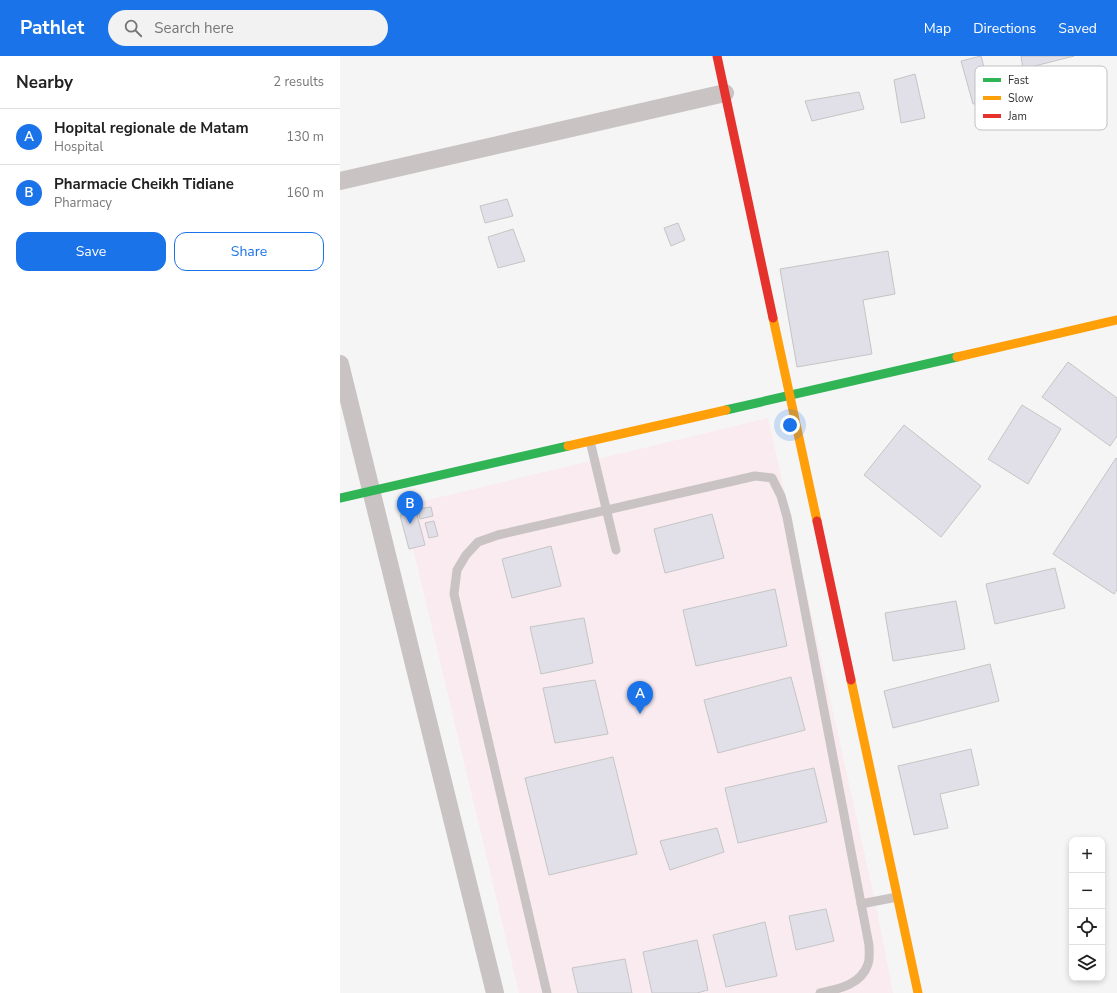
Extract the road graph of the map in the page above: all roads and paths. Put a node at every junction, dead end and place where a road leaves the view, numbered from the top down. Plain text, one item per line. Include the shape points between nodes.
1 (717, 56) edge
2 (725, 93) junction
3 (340, 181) edge
4 (1117, 320) edge
5 (340, 364) edge
6 (790, 395) junction
7 (590, 441) junction
8 (371, 491) junction
9 (340, 498) edge
10 (607, 510) junction
11 (616, 550) dead end
12 (898, 897) junction
13 (861, 904) junction
14 (495, 993) edge
15 (547, 993) edge
16 (820, 993) edge
17 (918, 993) edge

1 - 2 street
2 - 3 street
2 - 6 street
4 - 6 street
5 - 8 street
6 - 7 street
6 - 12 street
7 - 8 street
7 - 10 lane
8 - 9 street
8 - 14 street
10 - 11 lane
10 - 13 lane via 755,476 772,478 787,517
10 - 15 lane via 478,542 457,570 454,594
12 - 13 lane
12 - 17 street
13 - 16 lane via 869,945 868,964 859,978 845,987

